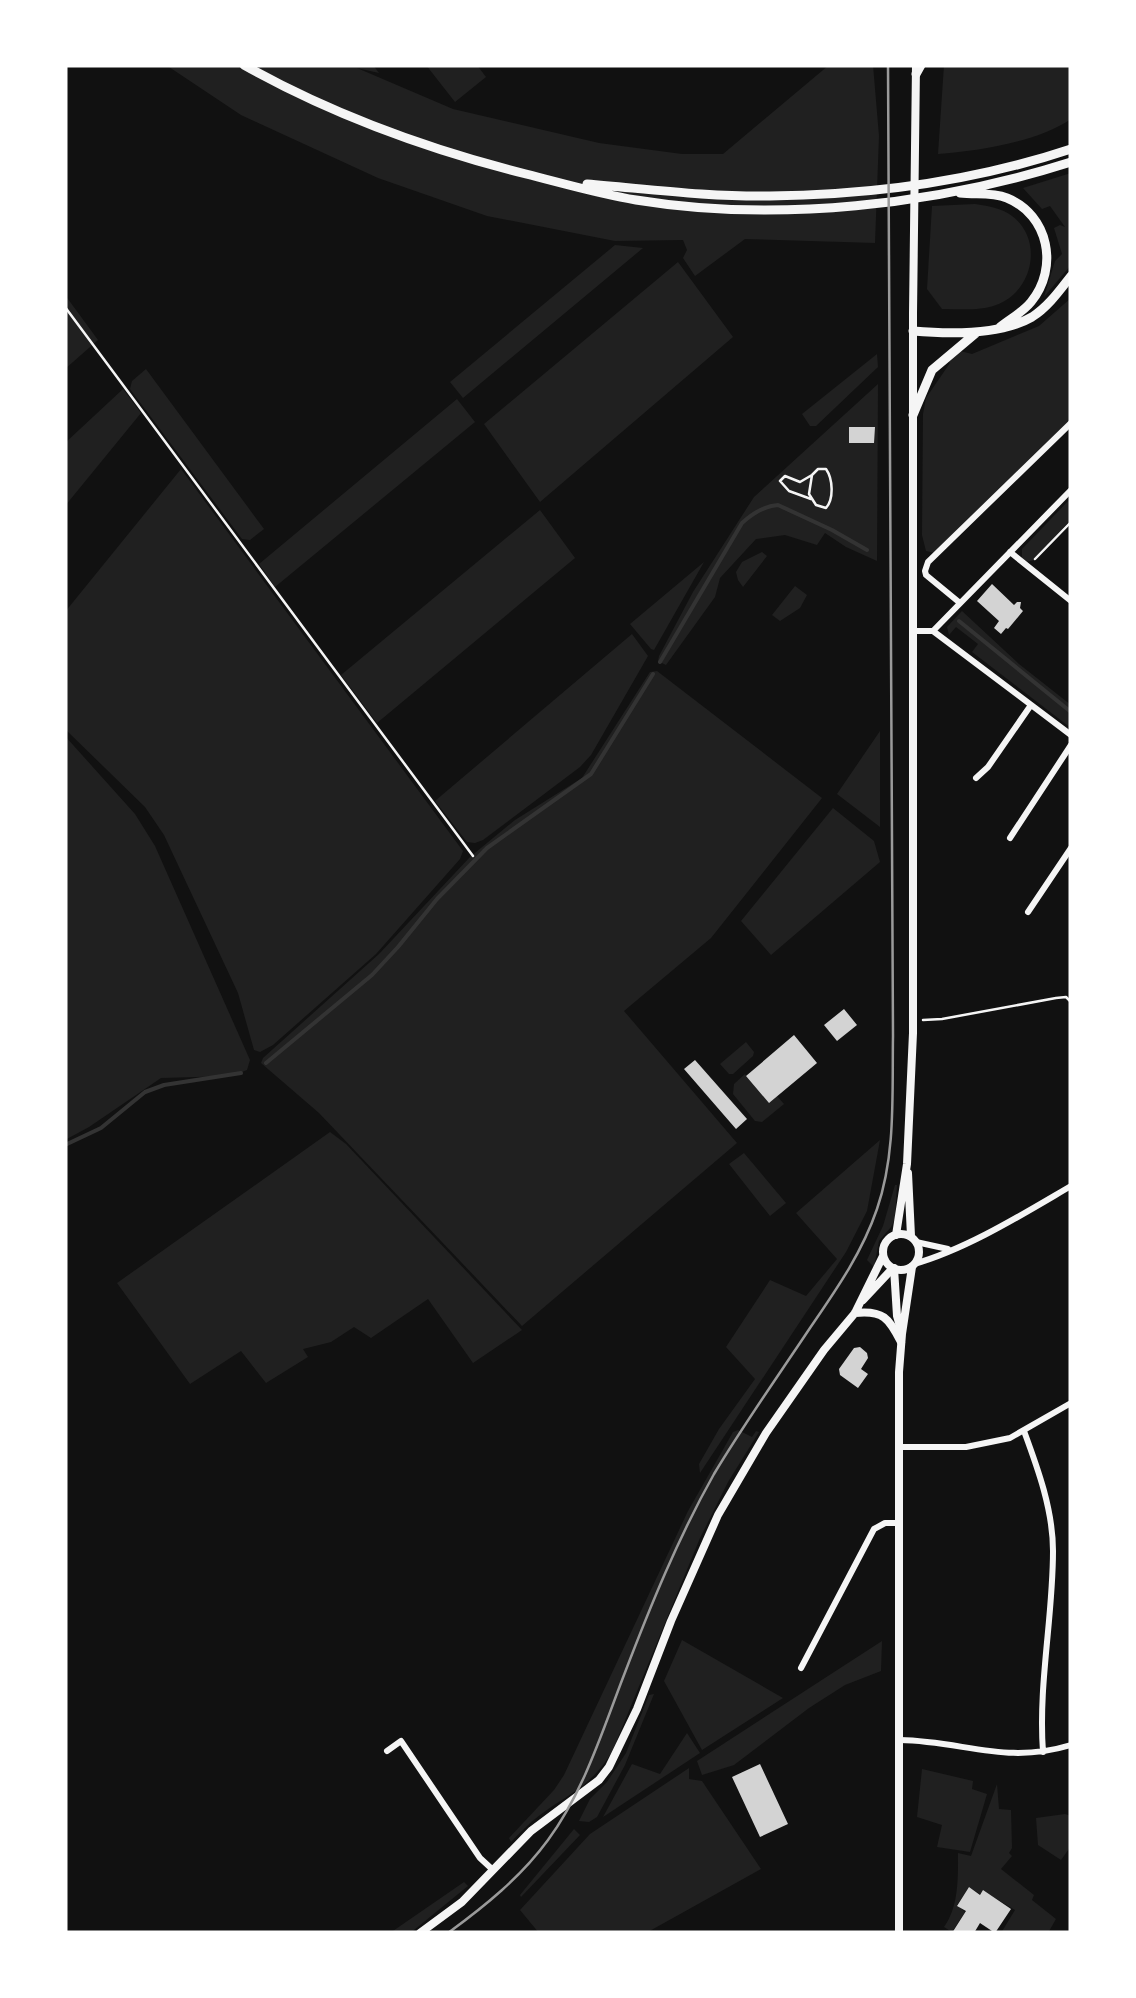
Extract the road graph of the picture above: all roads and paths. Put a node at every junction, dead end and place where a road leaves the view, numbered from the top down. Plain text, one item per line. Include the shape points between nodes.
1 (244, 65) edge
2 (918, 68) edge
3 (1071, 141) edge
4 (1071, 149) edge
5 (1055, 154) junction
6 (1071, 162) edge
7 (560, 182) junction
8 (952, 192) junction
9 (1071, 276) edge
10 (65, 307) edge
11 (1000, 327) junction
12 (914, 331) junction
13 (978, 331) junction
14 (913, 414) junction
15 (1071, 424) edge
16 (812, 475) junction
17 (1071, 490) edge
18 (811, 499) junction
19 (1071, 522) edge
20 (1010, 552) junction
21 (1027, 567) junction
22 (1071, 602) edge
23 (960, 604) junction
24 (933, 630) junction
25 (914, 631) junction
26 (1031, 705) junction
27 (1071, 735) edge
28 (1071, 746) edge
29 (976, 778) dead end
30 (1010, 838) dead end
31 (1071, 848) edge
32 (473, 856) dead end
33 (1028, 912) dead end
34 (1071, 1002) edge
35 (923, 1020) dead end
36 (908, 1164) junction
37 (1071, 1187) edge
38 (896, 1234) junction
39 (913, 1239) junction
40 (949, 1249) junction
41 (884, 1256) junction
42 (913, 1265) junction
43 (894, 1268) junction
44 (860, 1303) junction
45 (854, 1312) junction
46 (902, 1338) junction
47 (1071, 1403) edge
48 (1024, 1431) junction
49 (900, 1447) junction
50 (900, 1523) junction
51 (801, 1668) dead end
52 (900, 1740) junction
53 (1071, 1744) edge
54 (387, 1752) dead end
55 (1043, 1752) junction
56 (494, 1871) junction
57 (420, 1933) edge
58 (900, 1933) edge

1 - 7 main road via 392,134
2 - 12 main road
3 - 5 main road
4 - 5 main road
5 - 7 main road via 944,180 833,194 713,195
6 - 8 main road
7 - 8 main road via 634,200 713,208 838,206
8 - 11 main road via 1007,198 1042,230 1046,276 1029,306
9 - 11 main road via 1031,318
10 - 32 lane
11 - 13 main road
12 - 13 main road
12 - 14 main road
13 - 14 main road via 932,370
14 - 25 main road
15 - 23 street via 932,557 926,576
16 - 18 path
16 - 18 path via 800,482 780,479
16 - 18 path via 828,470 831,496 826,508
17 - 20 street
19 - 21 path
20 - 21 street
20 - 23 street
21 - 22 street
23 - 24 street
24 - 25 street
24 - 26 street
25 - 36 main road
26 - 27 street
26 - 29 street
28 - 30 street
31 - 33 street
34 - 35 path via 1056,998
36 - 38 main road
36 - 39 main road
37 - 40 street
38 - 39 main road
38 - 41 main road
39 - 40 street
39 - 42 main road via 919,1253
40 - 42 street
41 - 43 main road
41 - 44 main road
42 - 43 main road
42 - 46 main road
43 - 44 main road
43 - 46 main road
44 - 45 main road
45 - 46 main road via 885,1317
45 - 56 main road via 766,1433 718,1516 609,1767
46 - 49 main road
47 - 48 street
48 - 49 street via 966,1447
48 - 55 street via 1042,1482 1053,1547
49 - 50 main road
50 - 51 street via 874,1529
50 - 52 main road
52 - 55 street via 1006,1754
52 - 58 main road
53 - 55 street
54 - 56 street via 400,1742
56 - 57 main road

